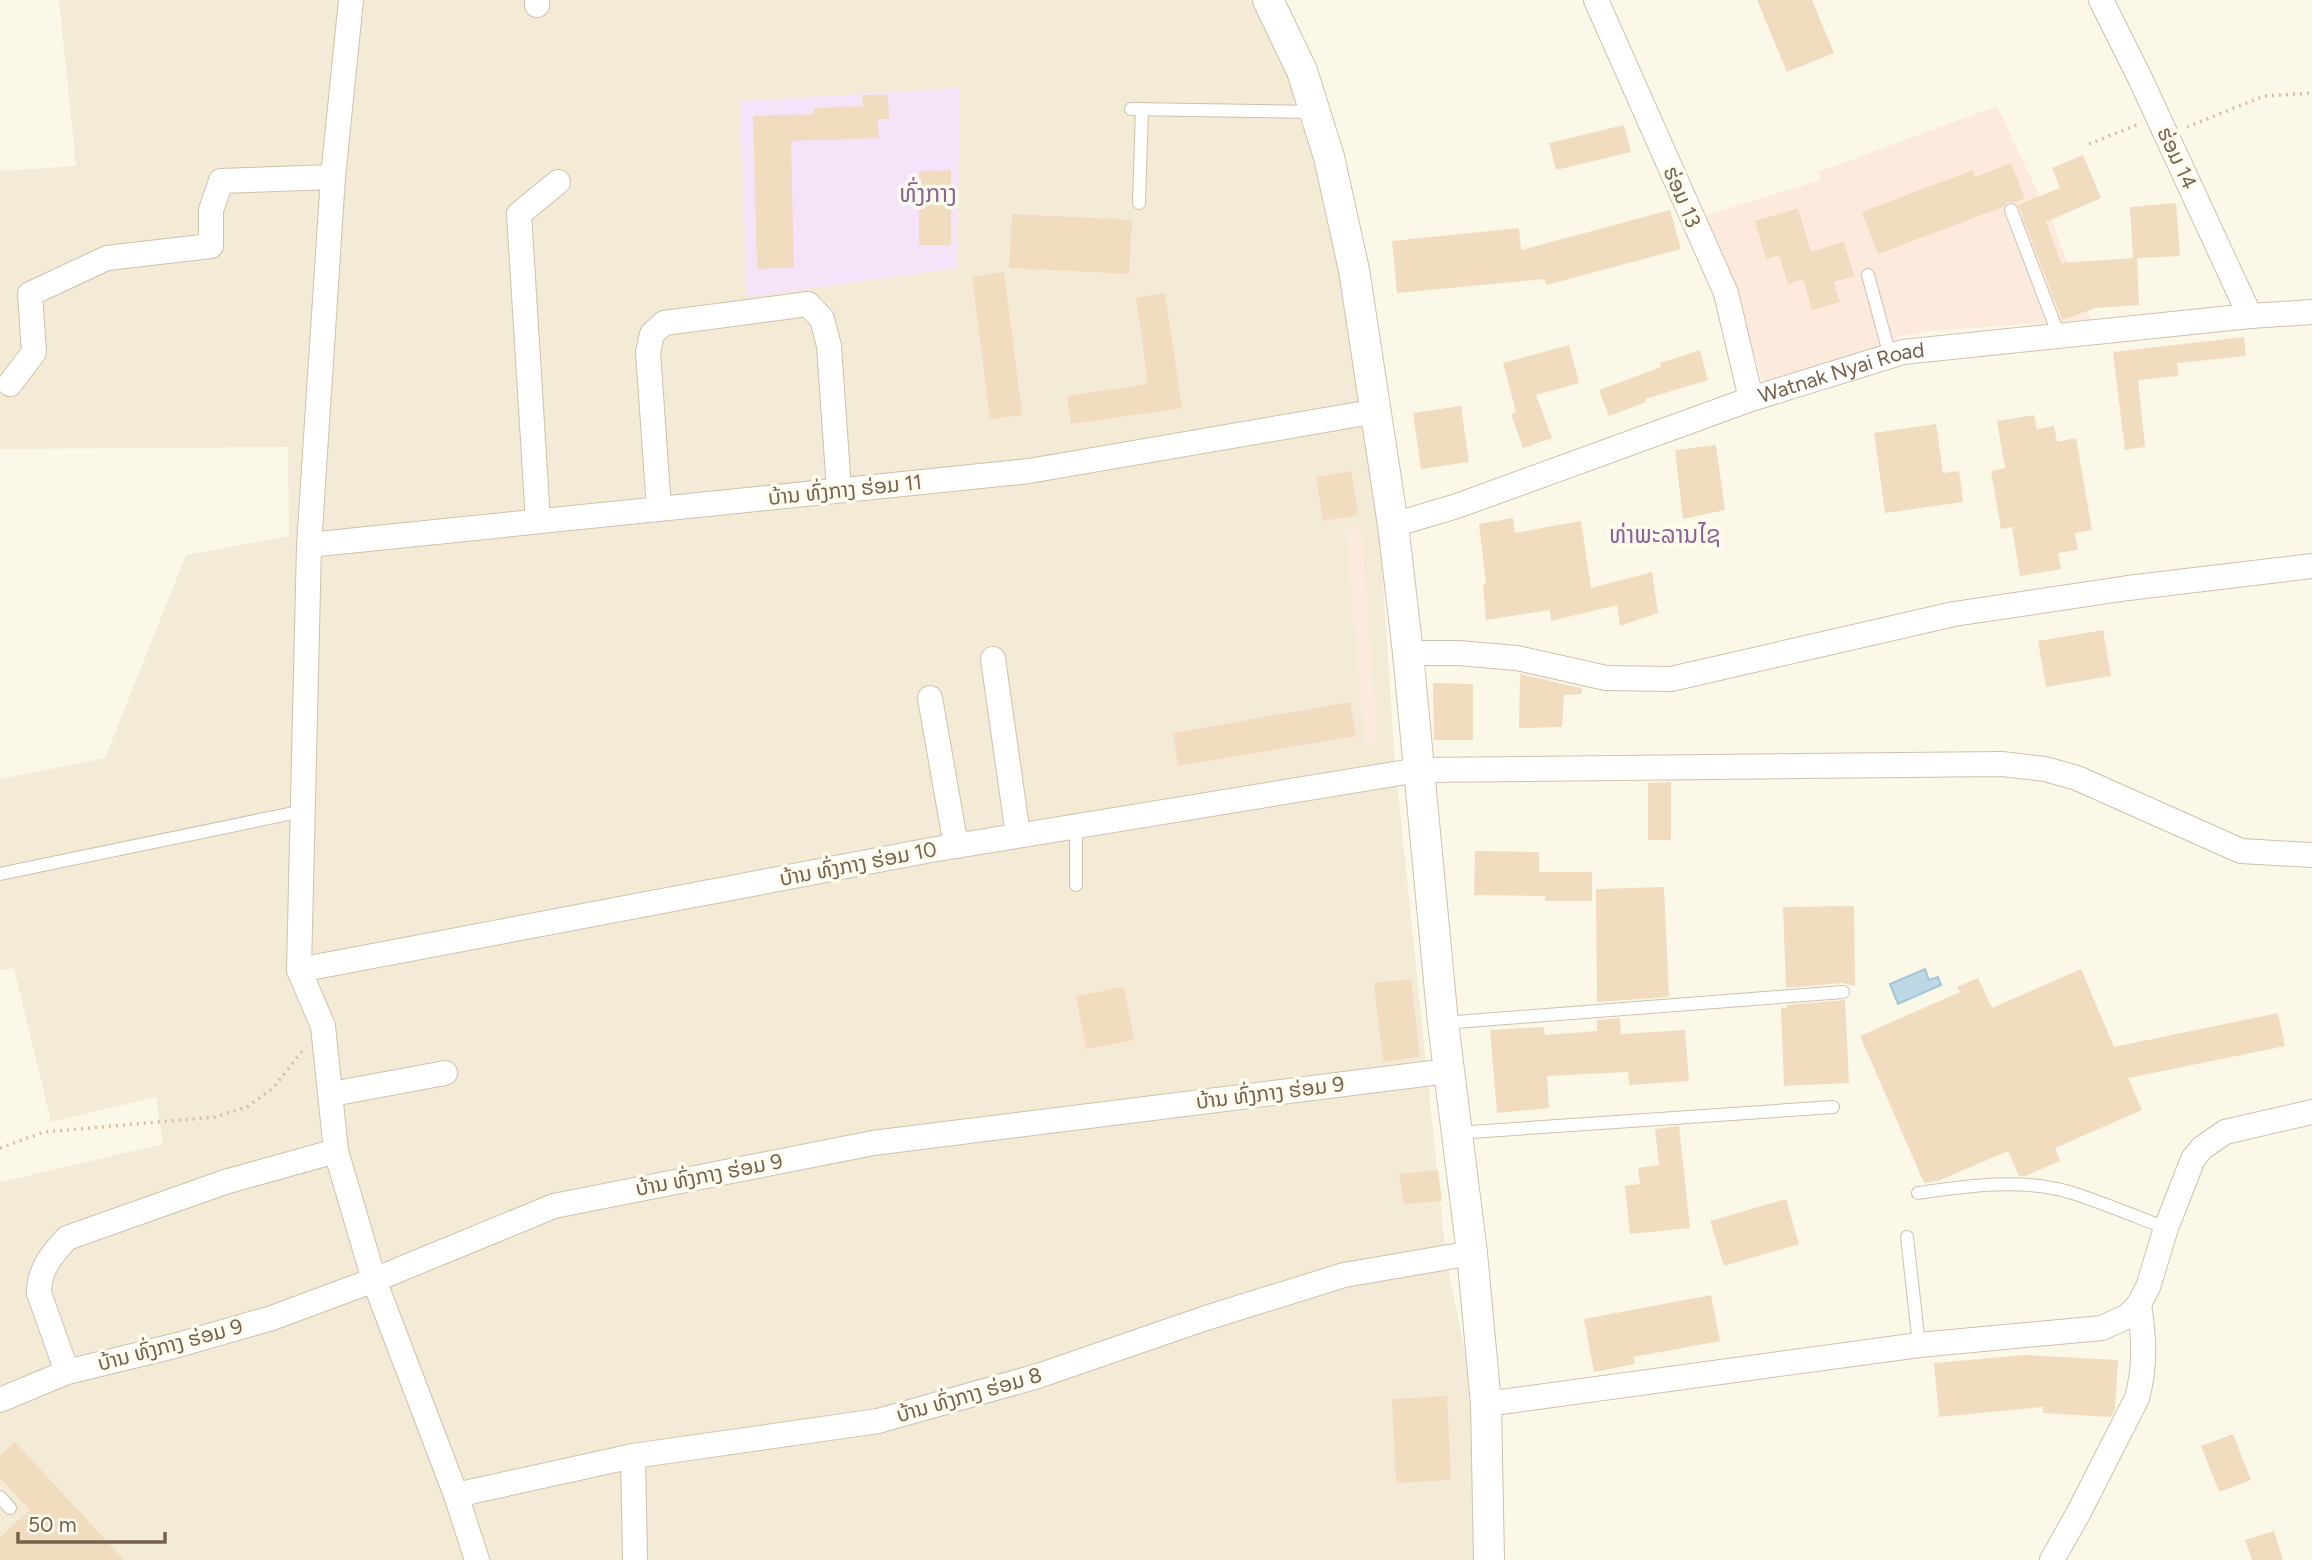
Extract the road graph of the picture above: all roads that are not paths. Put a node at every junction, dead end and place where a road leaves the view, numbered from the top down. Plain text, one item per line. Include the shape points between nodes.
1 (351, 0) edge
2 (1268, 0) edge
3 (1597, 0) edge
4 (2101, 0) edge
5 (1315, 112) junction
6 (333, 177) junction
7 (558, 183) dead end
8 (1139, 203) dead end
9 (2011, 210) dead end
10 (1868, 275) dead end
11 (2312, 312) edge
12 (2250, 316) junction
13 (2060, 336) junction
14 (1890, 356) junction
15 (10, 384) dead end
16 (1751, 399) junction
17 (1377, 411) junction
18 (839, 490) junction
19 (659, 509) junction
20 (538, 522) junction
21 (1393, 525) junction
22 (309, 545) junction
23 (2312, 566) edge
24 (1408, 653) junction
25 (993, 659) dead end
26 (930, 698) dead end
27 (1419, 770) junction
28 (303, 811) junction
29 (1076, 826) junction
30 (1018, 835) junction
31 (956, 846) junction
32 (2312, 855) edge
33 (0, 874) edge
34 (1076, 885) dead end
35 (299, 970) junction
36 (1843, 992) dead end
37 (1443, 1023) junction
38 (1448, 1071) junction
39 (445, 1073) dead end
40 (332, 1094) junction
41 (1833, 1107) dead end
42 (2312, 1112) edge
43 (1456, 1133) junction
44 (336, 1151) junction
45 (1918, 1193) dead end
46 (2166, 1228) junction
47 (1907, 1237) dead end
48 (1472, 1253) junction
49 (373, 1280) junction
50 (2139, 1304) junction
51 (1919, 1345) junction
52 (67, 1372) junction
53 (0, 1400) edge
54 (1486, 1404) junction
55 (633, 1456) junction
56 (456, 1494) junction
57 (0, 1497) edge
58 (10, 1508) dead end
59 (477, 1560) edge
60 (635, 1560) edge
61 (1489, 1560) edge
62 (2052, 1560) edge

1 - 6 street
2 - 5 street via 1302,71
3 - 16 street, ຮ່ອມ 13 via 1726,293
4 - 12 street, ຮ່ອມ 14
5 - 8 lane via 1137,108
5 - 17 street via 1354,270
6 - 15 street via 221,181 211,210 211,246 107,258 30,294 34,352
6 - 22 street
7 - 20 street via 519,214
9 - 13 lane
10 - 14 lane
11 - 12 street, Watnak Nyai Road
12 - 13 street, Watnak Nyai Road
13 - 14 street, Watnak Nyai Road
14 - 16 street, Watnak Nyai Road
16 - 21 street, Watnak Nyai Road
17 - 18 street, ບ້ານ ທົ່ງກາງ ຮ່ອມ 11 via 1029,471
17 - 21 street
18 - 19 street, ບ້ານ ທົ່ງກາງ ຮ່ອມ 11
18 - 19 street via 829,346 822,319 808,304 664,323 652,334 648,352
19 - 20 street, ບ້ານ ທົ່ງກາງ ຮ່ອມ 11
20 - 22 street, ບ້ານ ທົ່ງກາງ ຮ່ອມ 11
21 - 24 street
22 - 28 street
23 - 24 street via 1954,614 1671,679 1606,678 1517,658
24 - 27 street
25 - 30 street
26 - 31 street
27 - 29 street, ບ້ານ ທົ່ງກາງ ຮ່ອມ 10
27 - 32 street, ບ້ານ ທົ່ງກາງ ຮ່ອມ 10 via 2003,764 2077,778 2241,851
27 - 37 street
28 - 33 lane
28 - 35 street
29 - 30 street, ບ້ານ ທົ່ງກາງ ຮ່ອມ 10
29 - 34 lane
30 - 31 street, ບ້ານ ທົ່ງກາງ ຮ່ອມ 10
31 - 35 street, ບ້ານ ທົ່ງກາງ ຮ່ອມ 10
35 - 40 street via 323,1026
36 - 37 lane
37 - 38 street
38 - 43 street
38 - 49 street, ບ້ານ ທົ່ງກາງ ຮ່ອມ 9 via 873,1143 554,1206
39 - 40 street
40 - 44 street
41 - 43 lane
42 - 46 street via 2225,1132 2212,1140 2193,1159
43 - 48 street
44 - 49 street
44 - 52 street via 225,1182 68,1238 39,1279 39,1293
45 - 46 lane via 1984,1184 2041,1187 2068,1192
46 - 50 street
47 - 51 lane
48 - 54 street
48 - 55 street, ບ້ານ ທົ່ງກາງ ຮ່ອມ 8 via 1344,1275 1038,1376 878,1421
49 - 52 street, ບ້ານ ທົ່ງກາງ ຮ່ອມ 9 via 258,1322
49 - 56 street
50 - 51 street via 2128,1316 2102,1328
50 - 62 street via 2144,1344 2137,1398
51 - 54 street
52 - 53 street, ບ້ານ ທົ່ງກາງ ຮ່ອມ 9
54 - 61 street
55 - 56 street, ບ້ານ ທົ່ງກາງ ຮ່ອມ 8
55 - 60 street
56 - 59 street
57 - 58 lane

